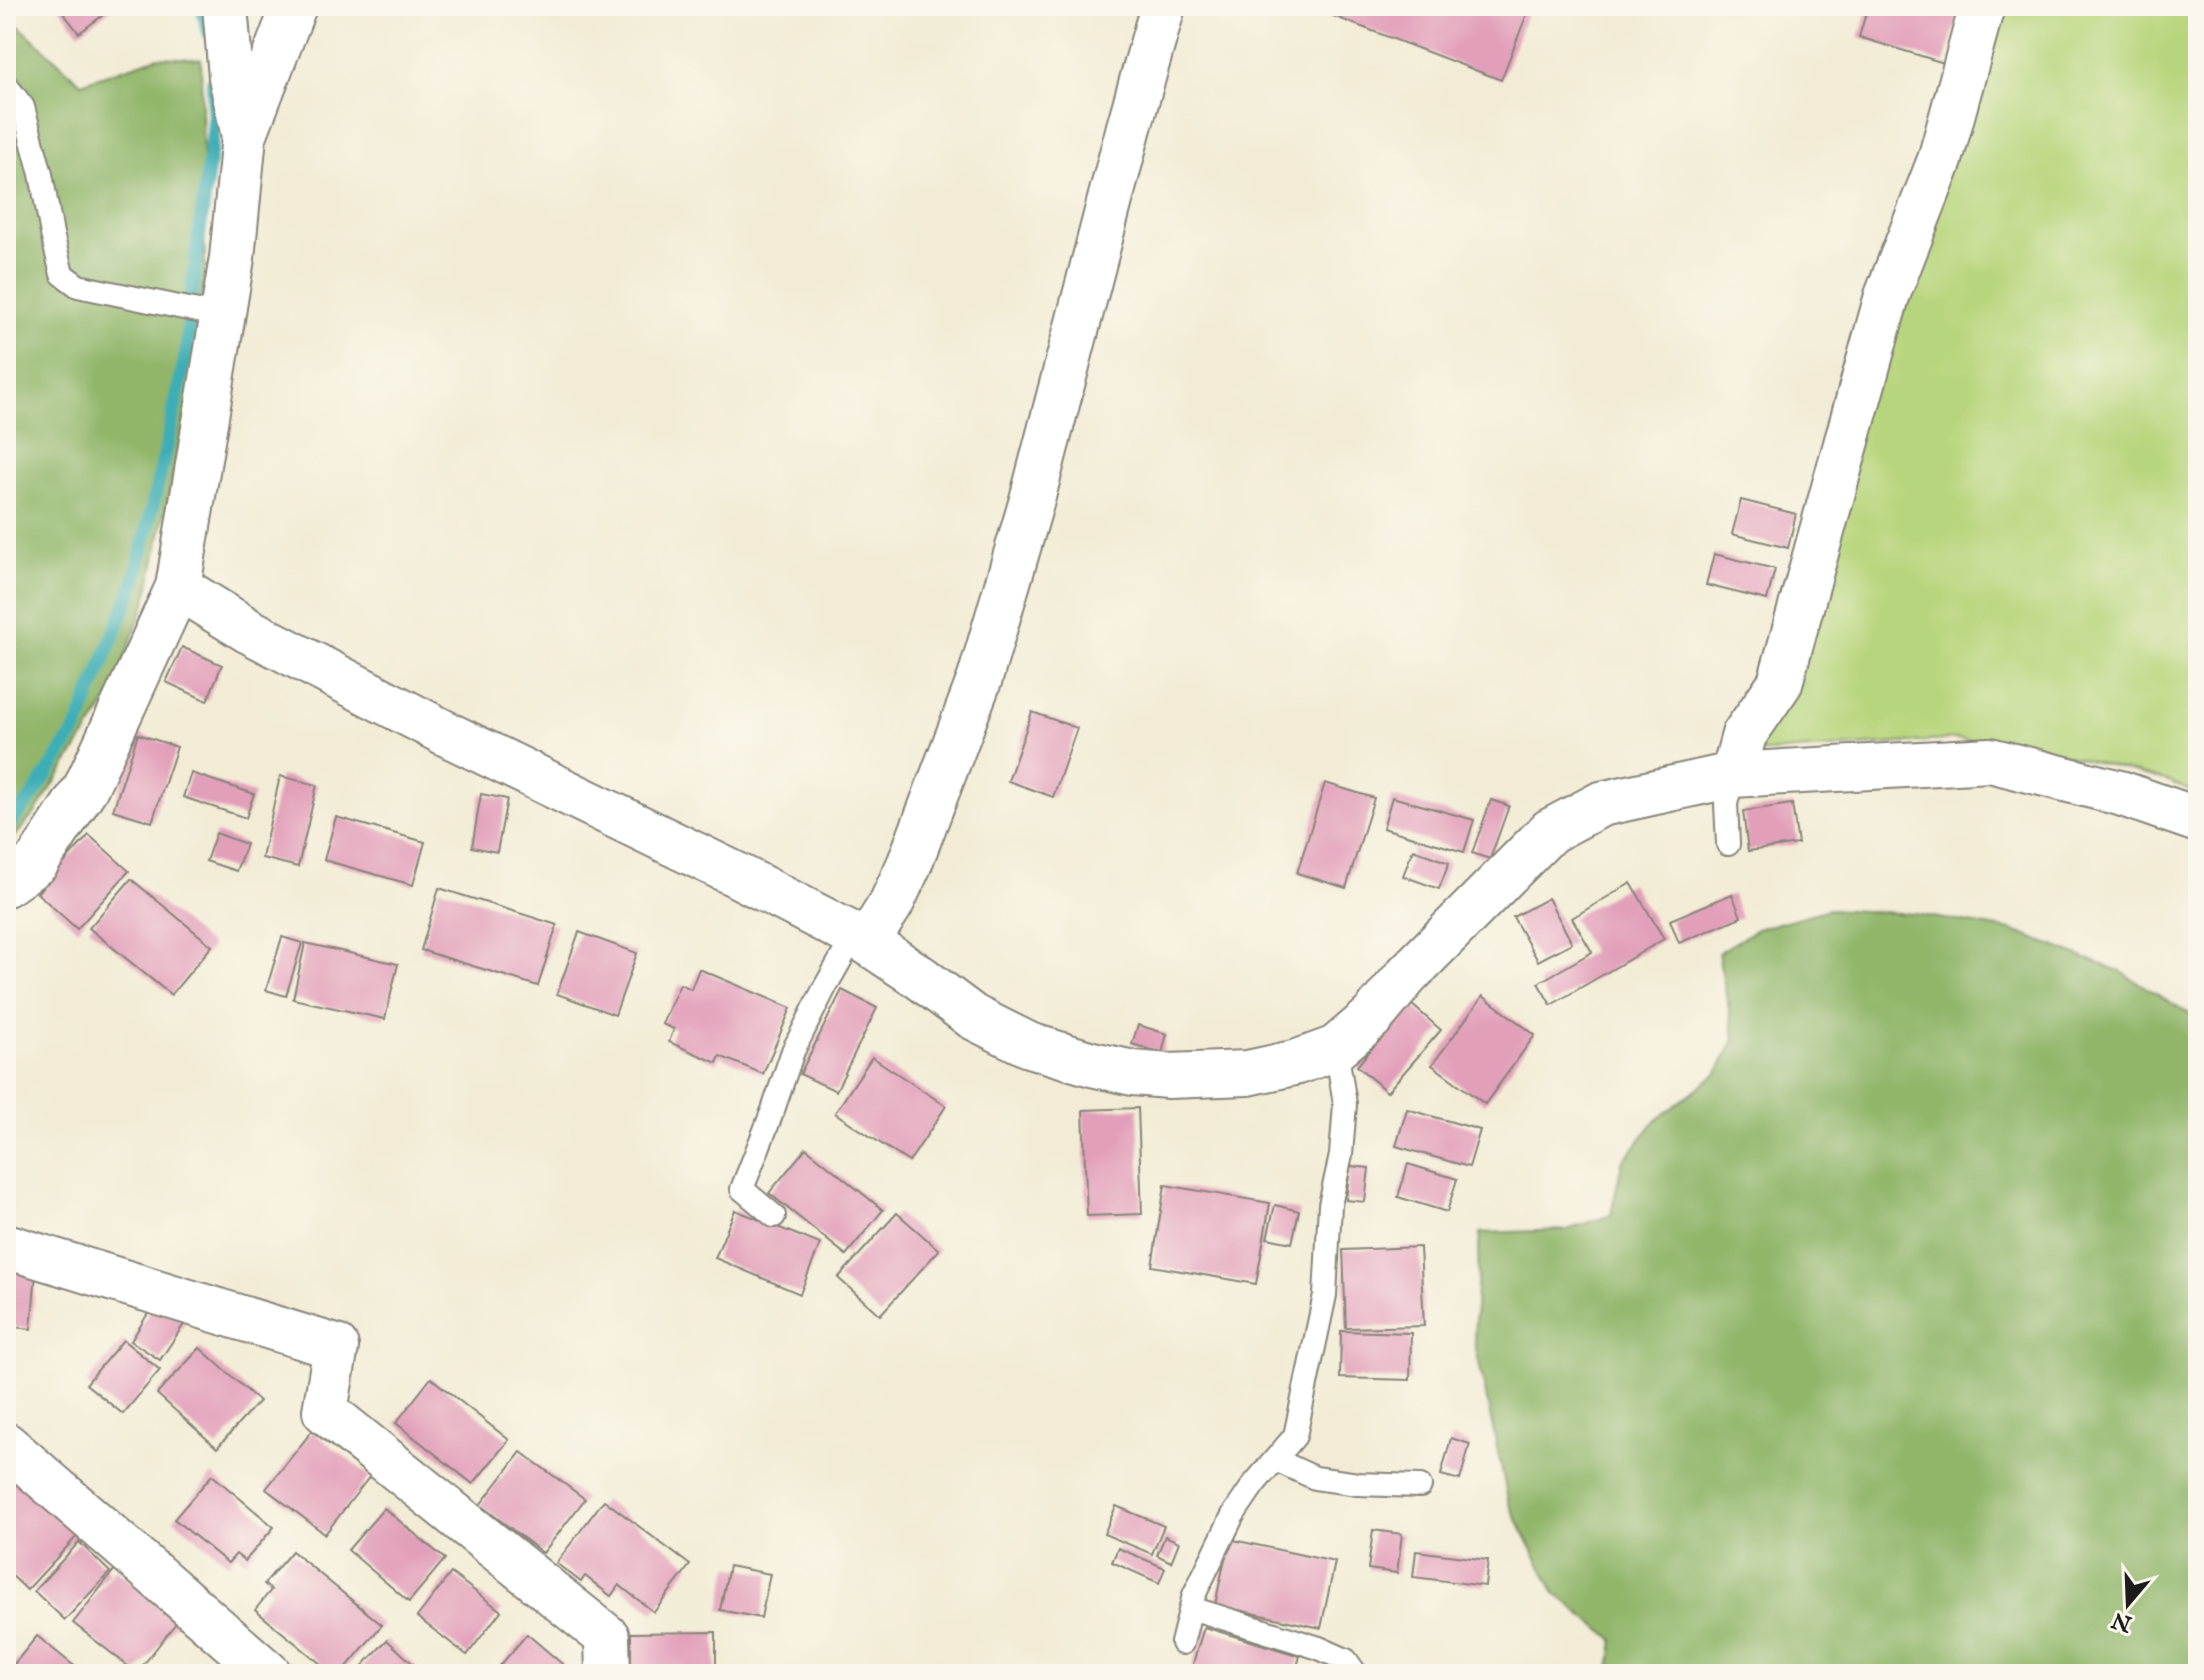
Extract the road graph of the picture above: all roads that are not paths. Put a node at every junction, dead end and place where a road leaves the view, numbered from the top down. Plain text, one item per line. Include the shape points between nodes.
1 (225, 6) edge
2 (294, 6) edge
3 (1163, 6) edge
4 (1982, 6) edge
5 (6, 85) edge
6 (244, 136) junction
7 (222, 316) junction
8 (178, 587) junction
9 (1733, 775) junction
10 (2198, 820) edge
11 (1728, 844) dead end
12 (6, 884) edge
13 (861, 939) junction
14 (1336, 1048) junction
15 (774, 1216) dead end
16 (6, 1246) edge
17 (6, 1445) edge
18 (1276, 1460) junction
19 (1420, 1486) dead end
20 (1191, 1608) junction
21 (1182, 1643) dead end
22 (269, 1674) edge
23 (608, 1674) edge
24 (1356, 1674) edge

1 - 6 street via 231,77
2 - 6 street
3 - 13 street via 980,678 909,865 891,904
4 - 9 street via 1940,160 1887,296 1780,683 1744,735
5 - 7 lane via 23,107 62,274 78,286
6 - 7 street
7 - 8 street
8 - 12 street via 86,787 37,862
8 - 13 street via 249,631 449,735
9 - 10 street via 1990,760 2120,793
9 - 11 lane via 1726,804
9 - 14 street via 1601,804 1550,831
13 - 14 street via 973,1017 1029,1045 1092,1064 1168,1076 1248,1073
13 - 15 lane via 825,987 793,1051 742,1189
14 - 18 lane via 1345,1104 1330,1205 1325,1295 1295,1436
16 - 23 street via 336,1347 325,1411 607,1637
17 - 22 street
18 - 19 lane via 1315,1478
18 - 20 lane via 1233,1515
20 - 21 lane
20 - 24 lane via 1319,1648 1346,1660

